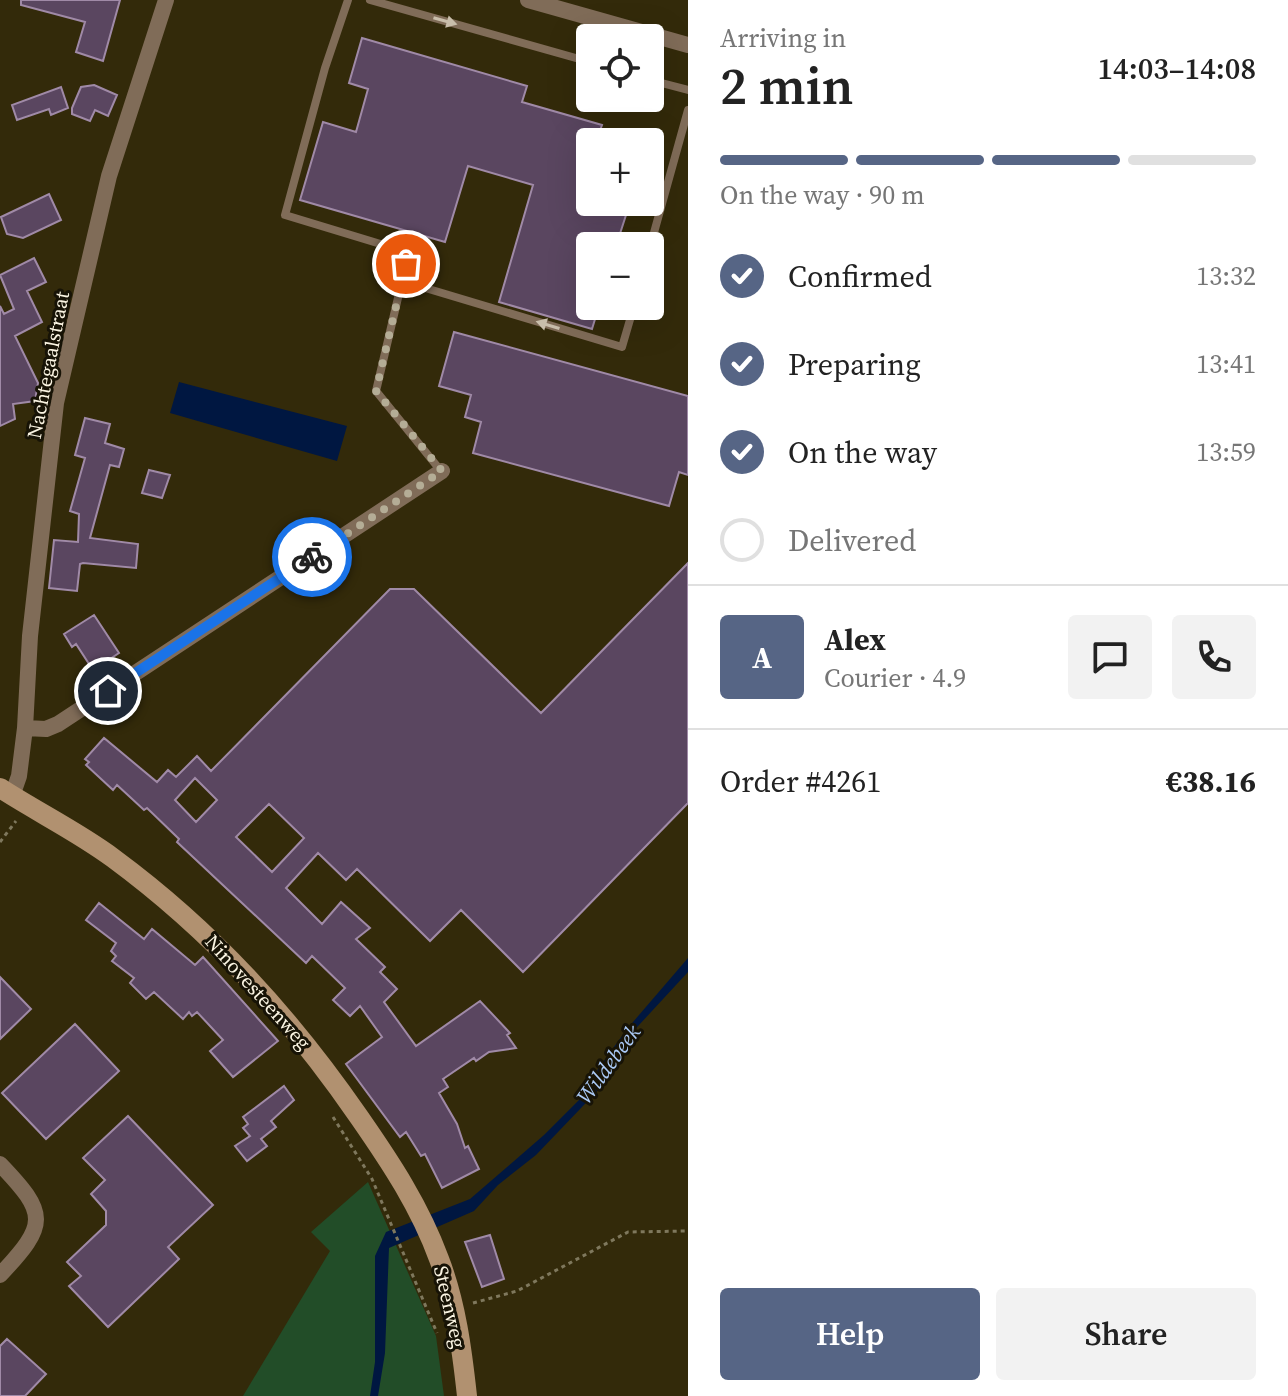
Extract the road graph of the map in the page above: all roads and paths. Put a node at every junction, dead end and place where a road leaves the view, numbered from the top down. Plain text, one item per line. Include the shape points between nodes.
1 (166, 0) edge
2 (348, 0) edge
3 (370, 0) edge
4 (528, 0) edge
5 (688, 45) edge
6 (576, 58) edge
7 (664, 84) edge
8 (688, 90) edge
9 (688, 110) edge
10 (654, 232) edge
11 (406, 264) junction
12 (630, 320) edge
13 (442, 471) joint
14 (25, 728) junction
15 (13, 796) edge
16 (0, 842) edge
17 (331, 1113) dead end
18 (0, 1164) edge
19 (424, 1221) joint
20 (688, 1231) edge
21 (0, 1275) edge
22 (465, 1305) dead end
23 (439, 1337) dead end
24 (467, 1396) edge

1 - 14 street, Nachtegaalstraat via 109,176 56,403
2 - 11 lane via 285,215 397,249
3 -> 6 lane
4 - 5 street
7 - 8 lane
9 - 10 lane
12 -> 11 lane via 622,347 422,287
11 - 13 lane via 376,391
13 - 14 street via 58,724
14 - 15 street, Nachtegaalstraat
15 - 16 path
15 - 19 main road, Ninovesteenweg via 111,857 225,950 321,1065 406,1186
17 - 23 path via 372,1179
18 - 21 street via 27,1193 37,1224 32,1238
19 - 24 main road, Steenweg via 450,1293
20 - 22 path via 628,1232 517,1291

